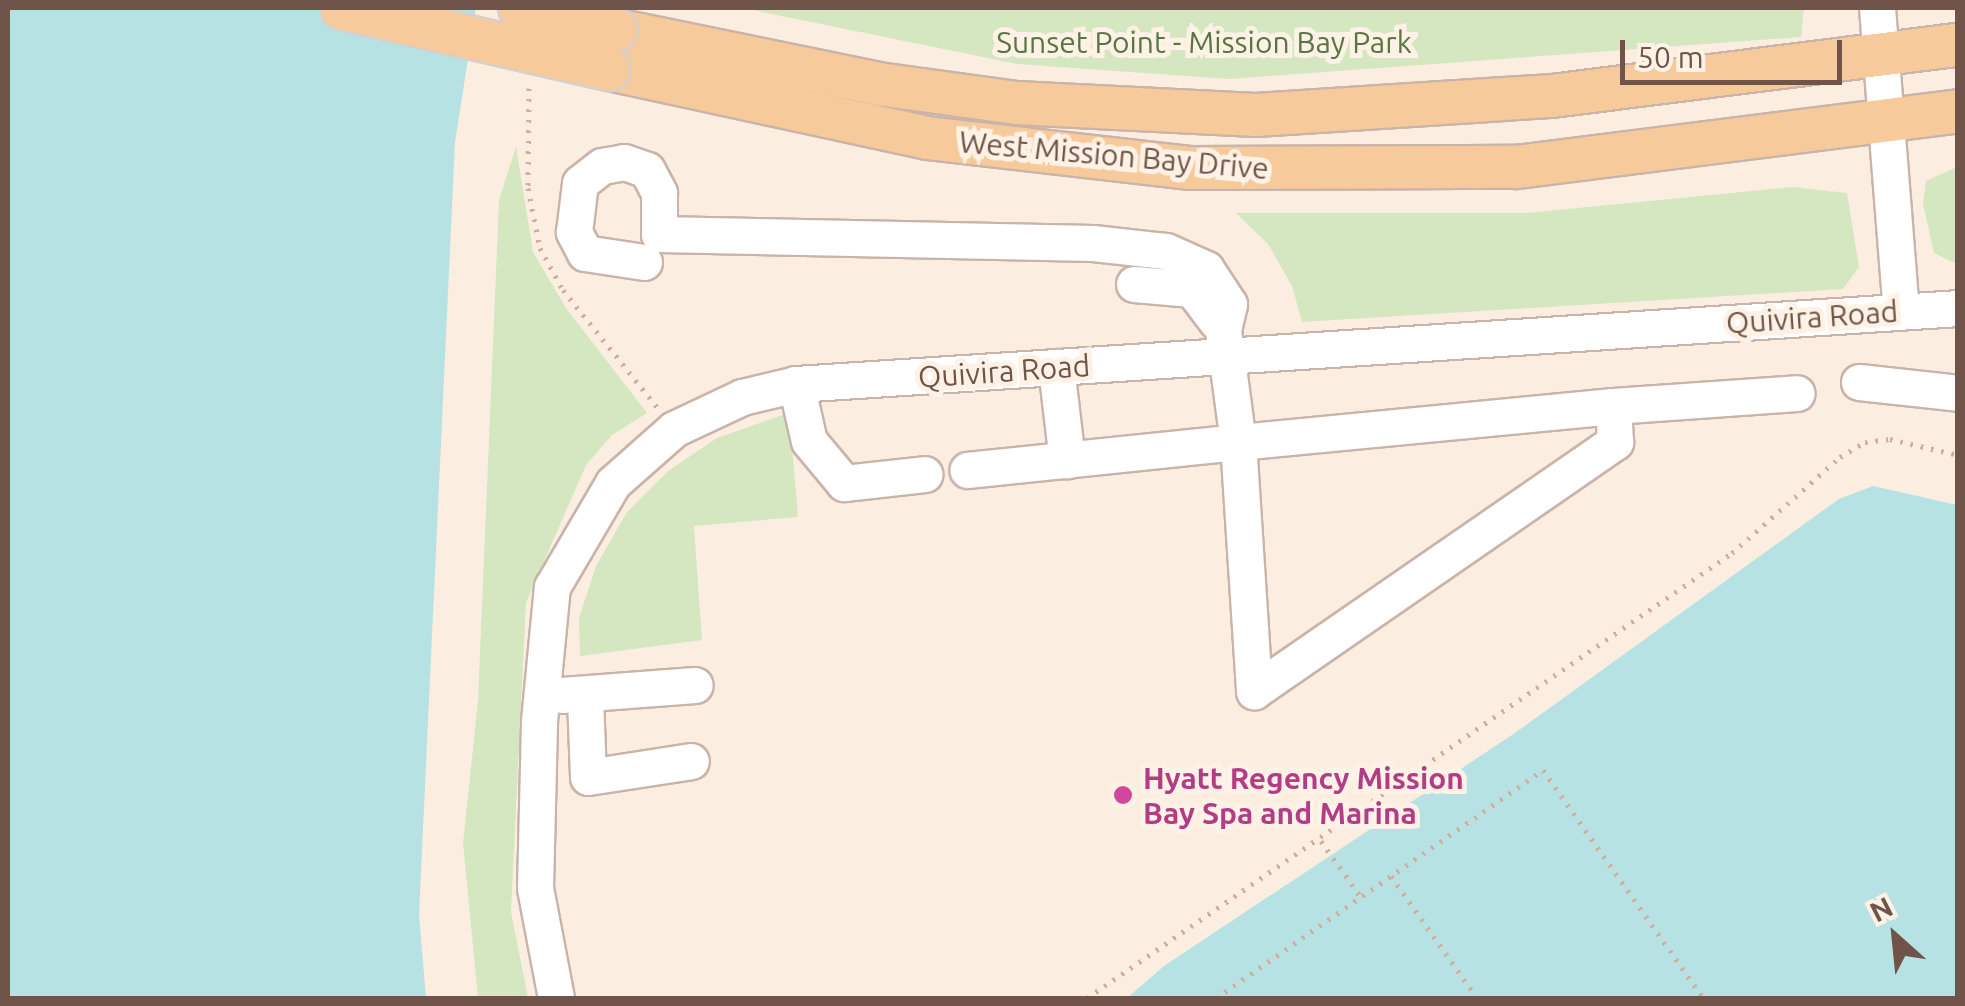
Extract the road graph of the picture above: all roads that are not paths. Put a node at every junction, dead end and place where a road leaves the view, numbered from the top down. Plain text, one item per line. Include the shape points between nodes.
1 (342, 8) edge
2 (520, 8) edge
3 (1878, 8) edge
4 (1958, 46) edge
5 (612, 50) junction
6 (1880, 54) junction
7 (1958, 111) edge
8 (1884, 121) junction
9 (644, 262) dead end
10 (1134, 284) dead end
11 (1958, 308) edge
12 (1901, 311) junction
13 (1225, 343) junction
14 (1056, 367) junction
15 (1860, 382) dead end
16 (796, 384) junction
17 (1798, 393) dead end
18 (1958, 394) edge
19 (1613, 406) junction
20 (1238, 442) junction
21 (1067, 460) junction
22 (968, 470) dead end
23 (925, 474) dead end
24 (695, 684) dead end
25 (542, 692) junction
26 (585, 698) junction
27 (691, 762) dead end
28 (556, 998) edge

1 - 5 main road, West Mission Bay Drive, bridge
2 - 5 main road, West Mission Bay Drive, bridge
3 - 6 street
4 - 6 main road, West Mission Bay Drive
5 - 6 main road, West Mission Bay Drive via 1017,103 1256,115 1419,110
5 - 8 main road, West Mission Bay Drive via 927,138 1190,168 1517,167
6 - 8 street
7 - 8 main road, West Mission Bay Drive
8 - 12 street
9 - 13 street via 585,253 574,232 580,183 602,166 624,162 647,170 659,193 659,234 1166,251 1206,269 1229,304
10 - 13 street via 1192,289
11 - 12 street, Quivira Road
12 - 13 street, Quivira Road
13 - 14 street, Quivira Road
13 - 20 street
14 - 16 street, Quivira Road
14 - 21 street
15 - 18 street
16 - 23 street via 810,442 844,483
16 - 25 street, Quivira Road via 742,397 674,429 612,483 552,587
17 - 19 street
19 - 20 street
19 - 20 street via 1615,442 1254,691
20 - 21 street
21 - 22 street
24 - 26 street
25 - 26 street
25 - 28 street, Quivira Road via 535,888
26 - 27 street via 588,777

